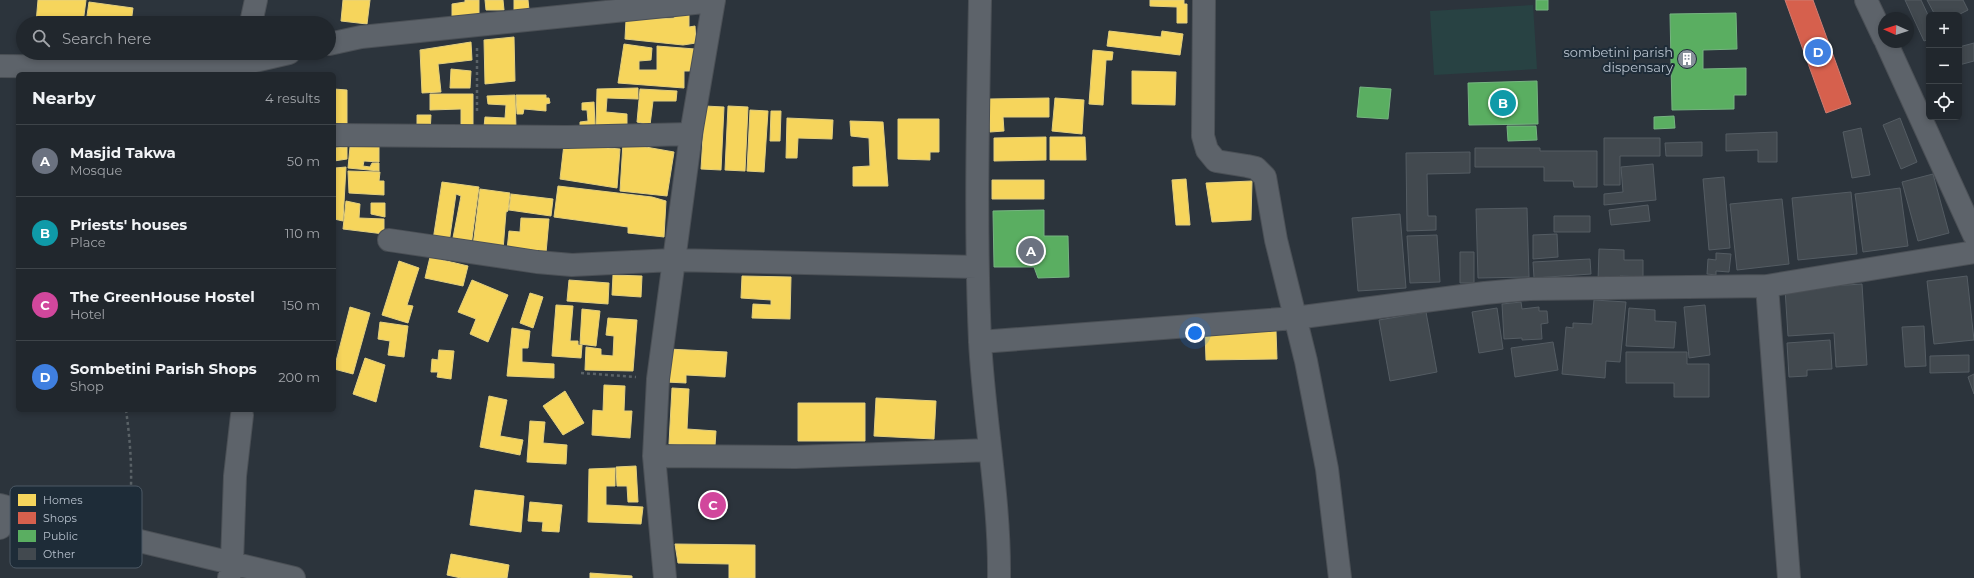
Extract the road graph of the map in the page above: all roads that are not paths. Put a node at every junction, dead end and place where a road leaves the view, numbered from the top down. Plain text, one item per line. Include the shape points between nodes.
1 (256, 0) edge
2 (980, 0) edge
3 (1204, 0) edge
4 (1866, 0) edge
5 (714, 1) edge
6 (253, 16) edge
7 (1878, 25) edge
8 (336, 43) edge
9 (1889, 48) edge
10 (233, 60) edge
11 (0, 66) edge
12 (691, 134) junction
13 (336, 135) edge
14 (1974, 235) edge
15 (389, 240) dead end
16 (1974, 252) edge
17 (673, 260) junction
18 (978, 267) junction
19 (1767, 286) junction
20 (1295, 318) junction
21 (980, 342) junction
22 (242, 415) dead end
23 (990, 450) junction
24 (654, 456) junction
25 (2, 505) edge
26 (0, 528) edge
27 (142, 543) edge
28 (231, 570) edge
29 (294, 578) edge
30 (665, 578) edge
31 (999, 578) edge
32 (1340, 578) edge
33 (1789, 578) edge

1 - 6 street
2 - 18 street
3 - 20 street via 1203,136 1207,150 1216,161 1256,168 1265,177 1276,240
4 - 7 street
5 - 8 street
5 - 12 street
9 - 14 street
10 - 11 street via 192,68
12 - 13 street via 567,137
12 - 17 street
15 - 17 street via 572,265
16 - 19 street
17 - 18 street
17 - 24 street via 658,379
18 - 21 street
19 - 20 street via 1521,290 1449,296
19 - 33 street
20 - 21 street
20 - 32 street via 1327,469
21 - 23 street
22 - 28 street via 235,476
23 - 24 street via 796,457
23 - 31 street via 996,497
24 - 30 street
25 - 26 street
27 - 28 street
28 - 29 street

